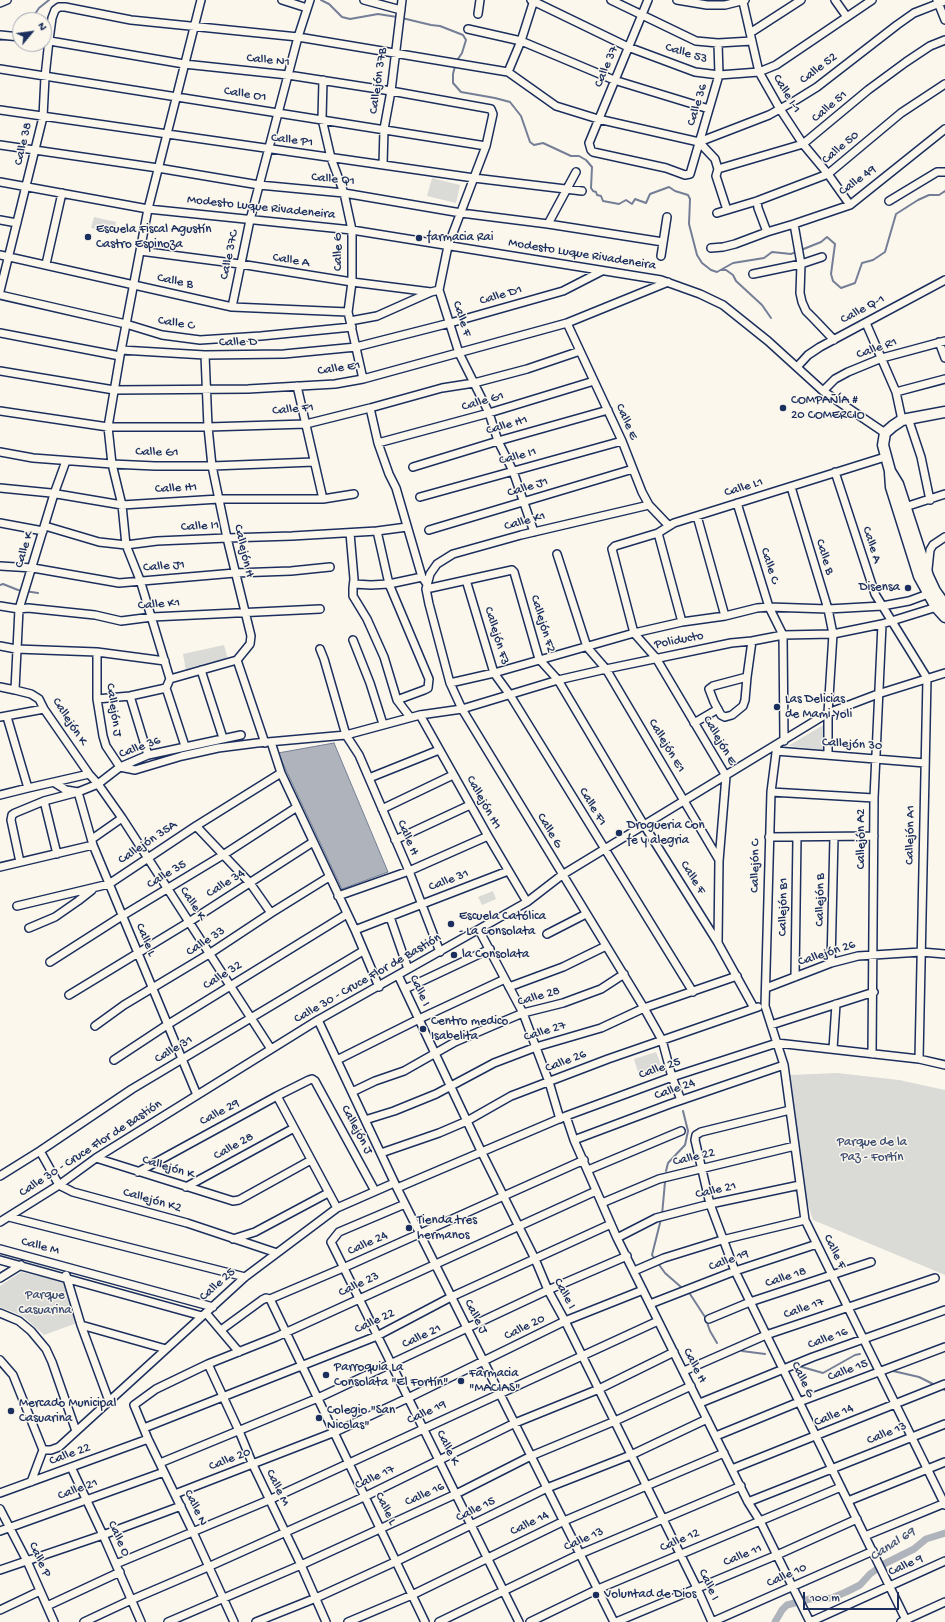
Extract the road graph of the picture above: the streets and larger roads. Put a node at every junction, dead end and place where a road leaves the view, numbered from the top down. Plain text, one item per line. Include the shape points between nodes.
1 (7, 0) edge
2 (201, 0) edge
3 (282, 0) edge
4 (310, 0) edge
5 (364, 0) edge
6 (402, 0) edge
7 (480, 0) edge
8 (532, 0) edge
9 (611, 0) edge
10 (648, 0) edge
11 (677, 0) edge
12 (801, 0) edge
13 (835, 0) edge
14 (872, 0) edge
15 (744, 1) edge
16 (940, 1) edge
17 (0, 3) edge
18 (307, 8) junction
19 (401, 10) junction
20 (478, 14) dead end
21 (642, 15) junction
22 (847, 17) junction
23 (52, 20) edge
24 (945, 20) edge
25 (194, 26) junction
26 (468, 29) dead end
27 (750, 33) junction
28 (0, 35) edge
29 (12, 36) edge
30 (298, 37) junction
31 (945, 40) edge
32 (52, 41) edge
33 (521, 41) junction
34 (752, 41) junction
35 (718, 43) junction
36 (628, 47) junction
37 (46, 52) edge
38 (395, 54) junction
39 (184, 64) junction
40 (0, 69) edge
41 (508, 72) junction
42 (759, 72) junction
43 (288, 74) junction
44 (719, 75) junction
45 (45, 77) junction
46 (323, 80) junction
47 (614, 80) junction
48 (945, 84) edge
49 (391, 90) junction
50 (176, 97) junction
51 (489, 107) joint
52 (709, 109) junction
53 (780, 109) junction
54 (0, 110) edge
55 (278, 113) junction
56 (43, 117) junction
57 (322, 119) junction
58 (598, 119) junction
59 (384, 129) junction
60 (945, 129) edge
61 (167, 133) junction
62 (699, 142) junction
63 (803, 144) junction
64 (0, 145) edge
65 (486, 146) junction
66 (268, 150) junction
67 (35, 151) junction
68 (331, 158) junction
69 (383, 165) junction
70 (158, 168) junction
71 (718, 169) junction
72 (576, 172) dead end
73 (691, 172) joint
74 (945, 172) edge
75 (828, 174) junction
76 (474, 178) junction
77 (0, 182) edge
78 (259, 185) junction
79 (26, 187) junction
80 (567, 189) junction
81 (582, 191) dead end
82 (344, 193) junction
83 (62, 194) junction
84 (757, 201) junction
85 (889, 201) dead end
86 (850, 204) junction
87 (148, 208) junction
88 (727, 210) junction
89 (717, 212) dead end
90 (461, 213) junction
91 (667, 217) dead end
92 (0, 220) edge
93 (250, 220) junction
94 (17, 222) junction
95 (548, 224) junction
96 (794, 224) junction
97 (352, 230) junction
98 (767, 232) junction
99 (663, 242) junction
100 (448, 246) junction
101 (712, 248) dead end
102 (140, 251) junction
103 (0, 255) edge
104 (9, 256) junction
105 (661, 256) dead end
106 (822, 257) dead end
107 (46, 264) junction
108 (240, 264) junction
109 (801, 264) junction
110 (602, 271) junction
111 (753, 274) dead end
112 (945, 280) edge
113 (352, 282) junction
114 (668, 282) junction
115 (132, 286) junction
116 (439, 290) junction
117 (0, 292) edge
118 (431, 292) junction
119 (0, 295) edge
120 (232, 307) junction
121 (348, 312) junction
122 (450, 323) junction
123 (567, 323) junction
124 (866, 323) junction
125 (126, 324) junction
126 (351, 324) junction
127 (0, 333) edge
128 (834, 340) junction
129 (942, 342) edge
130 (356, 347) junction
131 (580, 351) junction
132 (120, 353) junction
133 (459, 353) junction
134 (205, 355) junction
135 (882, 358) junction
136 (945, 358) edge
137 (796, 367) junction
138 (0, 371) edge
139 (363, 379) junction
140 (945, 379) edge
141 (594, 381) junction
142 (474, 383) junction
143 (297, 386) junction
144 (114, 390) junction
145 (206, 390) junction
146 (823, 391) junction
147 (896, 392) junction
148 (370, 408) junction
149 (608, 410) junction
150 (0, 411) edge
151 (945, 412) edge
152 (489, 413) junction
153 (905, 419) junction
154 (306, 424) junction
155 (108, 427) junction
156 (208, 427) junction
157 (885, 433) junction
158 (498, 441) junction
159 (622, 441) junction
160 (378, 443) junction
161 (0, 452) edge
162 (885, 457) junction
163 (66, 461) junction
164 (314, 462) junction
165 (112, 464) junction
166 (212, 466) junction
167 (413, 467) dead end
168 (633, 469) junction
169 (513, 471) junction
170 (890, 471) junction
171 (835, 472) junction
172 (791, 486) junction
173 (0, 488) edge
174 (54, 494) junction
175 (354, 494) dead end
176 (945, 494) edge
177 (420, 497) dead end
178 (323, 498) junction
179 (219, 499) junction
180 (930, 500) junction
181 (523, 501) junction
182 (736, 503) junction
183 (122, 505) junction
184 (649, 505) junction
185 (905, 507) junction
186 (697, 516) junction
187 (0, 523) edge
188 (669, 526) junction
189 (408, 527) junction
190 (44, 529) junction
191 (430, 530) dead end
192 (377, 531) junction
193 (534, 532) junction
194 (350, 533) junction
195 (658, 533) junction
196 (945, 537) edge
197 (227, 538) junction
198 (126, 545) junction
199 (557, 554) dead end
200 (0, 566) edge
201 (330, 567) dead end
202 (33, 568) junction
203 (235, 573) junction
204 (928, 576) junction
205 (422, 577) junction
206 (140, 580) junction
207 (466, 580) junction
208 (354, 584) junction
209 (389, 584) junction
210 (427, 586) junction
211 (928, 594) junction
212 (942, 605) edge
213 (0, 606) edge
214 (882, 606) junction
215 (769, 607) junction
216 (19, 609) junction
217 (320, 609) dead end
218 (828, 609) junction
219 (245, 612) junction
220 (725, 616) junction
221 (152, 617) junction
222 (945, 617) edge
223 (682, 622) junction
224 (891, 622) junction
225 (882, 624) junction
226 (634, 633) junction
227 (833, 634) junction
228 (783, 635) junction
229 (353, 640) dead end
230 (752, 641) junction
231 (0, 646) edge
232 (587, 647) junction
233 (16, 648) junction
234 (320, 649) dead end
235 (97, 652) junction
236 (656, 658) junction
237 (539, 659) junction
238 (237, 660) junction
239 (165, 661) junction
240 (606, 668) junction
241 (201, 670) junction
242 (494, 673) junction
243 (945, 673) edge
244 (748, 677) junction
245 (927, 678) junction
246 (170, 679) junction
247 (558, 680) junction
248 (450, 683) junction
249 (0, 687) edge
250 (166, 688) junction
251 (15, 690) junction
252 (878, 694) junction
253 (510, 695) junction
254 (130, 696) junction
255 (97, 699) junction
256 (397, 700) junction
257 (44, 709) junction
258 (462, 709) junction
259 (718, 709) junction
260 (828, 713) junction
261 (420, 715) junction
262 (3, 717) edge
263 (410, 717) junction
264 (694, 722) junction
265 (383, 724) junction
266 (241, 735) dead end
267 (346, 735) junction
268 (223, 738) junction
269 (268, 742) junction
270 (185, 746) junction
271 (779, 746) junction
272 (439, 750) junction
273 (148, 755) junction
274 (828, 755) junction
275 (876, 759) junction
276 (925, 763) junction
277 (120, 767) junction
278 (89, 774) junction
279 (281, 774) junction
280 (453, 775) junction
281 (726, 776) junction
282 (369, 778) junction
283 (55, 782) junction
284 (98, 784) junction
285 (28, 788) junction
286 (78, 792) junction
287 (771, 792) junction
288 (0, 795) edge
289 (874, 798) junction
290 (684, 800) junction
291 (44, 801) junction
292 (470, 805) junction
293 (296, 807) junction
294 (382, 809) junction
295 (122, 818) junction
296 (644, 825) junction
297 (196, 826) junction
298 (488, 836) junction
299 (874, 836) junction
300 (769, 837) junction
301 (797, 837) junction
302 (834, 837) junction
303 (396, 840) junction
304 (92, 842) junction
305 (313, 842) junction
306 (604, 850) junction
307 (56, 854) junction
308 (223, 855) junction
309 (147, 858) junction
310 (719, 861) junction
311 (20, 862) junction
312 (0, 867) edge
313 (409, 871) junction
314 (508, 871) junction
315 (562, 876) junction
316 (330, 877) junction
317 (250, 883) junction
318 (109, 884) junction
319 (93, 888) junction
320 (167, 889) junction
321 (338, 896) junction
322 (527, 902) junction
323 (421, 904) junction
324 (17, 906) dead end
325 (271, 913) junction
326 (347, 914) junction
327 (586, 914) junction
328 (122, 916) junction
329 (390, 917) junction
330 (189, 922) junction
331 (29, 928) dead end
332 (355, 930) junction
333 (479, 930) junction
334 (547, 934) dead end
335 (718, 943) junction
336 (606, 946) junction
337 (490, 949) junction
338 (363, 951) junction
339 (137, 952) junction
340 (440, 952) junction
341 (921, 952) junction
342 (209, 954) junction
343 (873, 954) junction
344 (945, 954) edge
345 (50, 962) dead end
346 (831, 963) junction
347 (408, 969) junction
348 (624, 974) junction
349 (398, 975) junction
350 (737, 976) junction
351 (795, 977) junction
352 (505, 979) junction
353 (230, 986) junction
354 (379, 987) junction
355 (509, 987) junction
356 (766, 988) junction
357 (152, 989) junction
358 (405, 989) junction
359 (693, 992) junction
360 (874, 992) junction
361 (69, 995) dead end
362 (836, 1004) junction
363 (765, 1006) junction
364 (644, 1008) junction
365 (754, 1008) junction
366 (523, 1013) junction
367 (250, 1018) junction
368 (419, 1019) junction
369 (318, 1020) junction
370 (167, 1025) junction
371 (771, 1025) junction
372 (95, 1026) dead end
373 (662, 1040) junction
374 (777, 1043) junction
375 (536, 1047) junction
376 (271, 1049) junction
377 (833, 1050) junction
378 (435, 1053) junction
379 (872, 1054) junction
380 (181, 1059) junction
381 (918, 1059) junction
382 (114, 1060) dead end
383 (337, 1060) junction
384 (784, 1065) junction
385 (945, 1065) edge
386 (672, 1077) junction
387 (315, 1081) joint
388 (549, 1082) junction
389 (451, 1086) junction
390 (352, 1092) junction
391 (196, 1095) junction
392 (277, 1096) junction
393 (681, 1100) junction
394 (790, 1110) junction
395 (563, 1117) junction
396 (365, 1120) junction
397 (467, 1121) junction
398 (294, 1128) junction
399 (681, 1131) dead end
400 (574, 1140) junction
401 (795, 1146) junction
402 (40, 1151) junction
403 (482, 1152) junction
404 (381, 1153) junction
405 (96, 1158) junction
406 (311, 1160) junction
407 (584, 1160) junction
408 (703, 1169) junction
409 (588, 1170) junction
410 (138, 1172) junction
411 (0, 1176) edge
412 (59, 1185) junction
413 (396, 1185) junction
414 (800, 1185) junction
415 (186, 1187) junction
416 (375, 1191) junction
417 (596, 1191) junction
418 (328, 1193) junction
419 (503, 1196) junction
420 (602, 1203) junction
421 (405, 1204) junction
422 (710, 1204) junction
423 (337, 1208) junction
424 (9, 1217) junction
425 (805, 1220) junction
426 (0, 1222) edge
427 (611, 1224) junction
428 (518, 1226) junction
429 (420, 1234) junction
430 (617, 1238) junction
431 (232, 1239) junction
432 (722, 1240) junction
433 (816, 1244) junction
434 (0, 1249) edge
435 (277, 1253) junction
436 (626, 1256) junction
437 (535, 1259) junction
438 (0, 1260) edge
439 (871, 1262) dead end
440 (435, 1264) junction
441 (21, 1265) junction
442 (68, 1267) junction
443 (344, 1268) junction
444 (735, 1271) junction
445 (634, 1272) junction
446 (832, 1276) junction
447 (245, 1277) junction
448 (0, 1278) edge
449 (66, 1278) junction
450 (935, 1278) dead end
451 (548, 1290) junction
452 (643, 1290) junction
453 (452, 1297) junction
454 (270, 1299) junction
455 (359, 1299) junction
456 (750, 1302) junction
457 (650, 1304) junction
458 (213, 1307) junction
459 (848, 1307) junction
460 (945, 1310) edge
461 (0, 1313) edge
462 (204, 1314) junction
463 (709, 1319) dead end
464 (565, 1321) junction
465 (658, 1321) junction
466 (82, 1325) junction
467 (467, 1329) junction
468 (221, 1330) junction
469 (286, 1332) junction
470 (766, 1334) junction
471 (377, 1336) junction
472 (864, 1338) junction
473 (945, 1347) edge
474 (166, 1348) junction
475 (239, 1352) junction
476 (674, 1352) junction
477 (582, 1356) junction
478 (0, 1360) edge
479 (484, 1361) junction
480 (208, 1364) junction
481 (392, 1364) junction
482 (303, 1366) junction
483 (783, 1369) junction
484 (684, 1371) junction
485 (879, 1372) junction
486 (944, 1384) edge
487 (691, 1386) junction
488 (598, 1389) junction
489 (500, 1394) junction
490 (224, 1398) junction
491 (318, 1398) junction
492 (408, 1398) junction
493 (109, 1401) junction
494 (799, 1402) junction
495 (700, 1403) junction
496 (134, 1404) joint
497 (896, 1405) junction
498 (707, 1419) junction
499 (615, 1421) junction
500 (515, 1423) junction
501 (945, 1424) edge
502 (144, 1428) junction
503 (423, 1428) junction
504 (76, 1431) junction
505 (239, 1431) junction
506 (335, 1432) junction
507 (716, 1436) junction
508 (816, 1436) junction
509 (912, 1437) junction
510 (148, 1439) junction
511 (43, 1450) junction
512 (724, 1453) junction
513 (631, 1455) junction
514 (531, 1456) junction
515 (439, 1461) junction
516 (945, 1462) edge
517 (160, 1463) junction
518 (350, 1463) junction
519 (253, 1465) junction
520 (71, 1467) junction
521 (732, 1469) junction
522 (832, 1469) junction
523 (927, 1470) junction
524 (164, 1472) junction
525 (31, 1482) junction
526 (647, 1486) junction
527 (741, 1486) junction
528 (841, 1487) junction
529 (547, 1488) junction
530 (0, 1494) edge
531 (175, 1494) junction
532 (456, 1494) junction
533 (366, 1496) junction
534 (86, 1499) junction
535 (269, 1500) junction
536 (848, 1501) junction
537 (748, 1502) junction
538 (945, 1504) edge
539 (181, 1506) junction
540 (0, 1509) edge
541 (663, 1519) junction
542 (857, 1519) junction
543 (564, 1521) junction
544 (760, 1521) junction
545 (472, 1526) junction
546 (9, 1527) junction
547 (381, 1528) junction
548 (0, 1531) edge
549 (193, 1532) junction
550 (286, 1532) junction
551 (103, 1535) junction
552 (865, 1536) junction
553 (872, 1551) junction
554 (580, 1554) junction
555 (680, 1554) junction
556 (777, 1555) junction
557 (488, 1558) junction
558 (27, 1561) junction
559 (397, 1561) junction
560 (945, 1561) edge
561 (116, 1564) junction
562 (302, 1565) junction
563 (208, 1567) junction
564 (0, 1570) edge
565 (120, 1572) junction
566 (792, 1586) junction
567 (890, 1586) junction
568 (697, 1588) junction
569 (598, 1589) junction
570 (504, 1591) junction
571 (40, 1592) junction
572 (412, 1595) junction
573 (223, 1598) junction
574 (316, 1598) junction
575 (131, 1600) junction
576 (945, 1602) edge
577 (47, 1606) junction
578 (0, 1610) edge
579 (905, 1621) edge
580 (54, 1622) edge
581 (84, 1622) edge
582 (141, 1622) edge
583 (168, 1622) edge
584 (234, 1622) edge
585 (256, 1622) edge
586 (326, 1622) edge
587 (348, 1622) edge
588 (425, 1622) edge
589 (439, 1622) edge
590 (520, 1622) edge
591 (530, 1622) edge
592 (615, 1622) edge
593 (712, 1622) edge
594 (810, 1622) edge

1 - 17 street
2 - 25 street
3 - 18 street
4 - 18 street, Calle 37C
5 - 19 street
6 - 19 street, Callejón 37B
7 - 20 street
8 - 33 street
8 - 36 street, Calle 53
9 - 21 street
10 - 21 street, Calle 37
11 - 15 street via 707,5
12 - 27 street
13 - 22 street
14 - 22 street, Calle 53
15 - 27 street, Calle I-1
16 - 24 street
16 - 53 street, Calle 52 via 914,13 817,87
18 - 30 street, Calle 37C
19 - 38 street, Callejón 37B
21 - 35 street via 696,41
21 - 36 street, Calle 37
22 - 42 street, Calle 53 via 776,65
23 - 25 street, Calle 38 via 55,10 65,7 132,20
25 - 30 street
25 - 39 street
26 - 33 street
27 - 34 street, Calle I-1
28 - 29 street
30 - 38 street
30 - 43 street, Calle 37C
31 - 63 street, Calle 51 via 930,46 906,62
32 - 39 street, Calle N1
33 - 41 street
33 - 47 street
34 - 35 street
34 - 42 street, Calle I-1
35 - 44 street, Calle 36
36 - 44 street, Calle 53 via 695,72
36 - 47 street, Calle 37
37 - 45 street, Calle 38
38 - 41 street
38 - 49 street, Callejón 37B
39 - 43 street, Calle N1
39 - 50 street
40 - 45 street, Calle O1
41 - 58 street via 556,106
42 - 44 street, Calle 53
42 - 53 street, Calle I-1
43 - 46 street, Calle N1
43 - 55 street, Calle 37C
44 - 52 street, Calle 36
45 - 50 street, Calle O1
45 - 56 street, Calle 38
46 - 49 street, Calle N1
46 - 57 street, Calle G
47 - 52 street
47 - 58 street, Calle 37
48 - 75 street, Calle 50 via 901,113
49 - 51 street, Calle N1
49 - 59 street, Callejón 37B
50 - 55 street, Calle O1
50 - 61 street
51 - 65 street, Calle F via 493,114
52 - 62 street, Calle 36
53 - 62 street, Calle 52
53 - 63 street, Calle I-1
54 - 56 street, Calle P1
55 - 57 street, Calle O1
55 - 66 street, Calle 37C
56 - 61 street, Calle P1
56 - 67 street, Calle 38
57 - 59 street, Calle O1
57 - 68 street, Calle G
58 - 62 street
58 - 73 street, Calle 37 via 589,143 594,152 666,168 685,176
59 - 65 street, Calle O1
59 - 69 street, Callejón 37B
60 - 86 street, Calle 49
61 - 66 street, Calle P1
61 - 70 street
62 - 71 street via 716,159
62 - 73 street, Calle 36
63 - 71 street, Calle 51
63 - 75 street, Calle I-1
64 - 67 street, Calle Q1
65 - 76 street, Calle F
66 - 68 street, Calle P1
66 - 78 street, Calle 37C
67 - 70 street, Calle Q1
67 - 79 street, Calle 38
68 - 69 street, Calle P1
68 - 82 street, Calle G
69 - 76 street, Calle P1
70 - 78 street, Calle Q1
70 - 87 street
71 - 88 street via 716,176
72 - 80 street
74 - 85 street via 937,172
75 - 84 street, Calle 50
75 - 86 street, Calle I-1
76 - 80 street, Calle P1
76 - 90 street, Calle F
77 - 79 street, Modesto Luque Rivadeneira
78 - 82 street, Calle Q1
78 - 93 street, Calle 37C
79 - 83 street, Modesto Luque Rivadeneira
79 - 94 street, Calle 38
80 - 81 street, Calle P1
80 - 95 street
82 - 90 street, Calle Q1
82 - 97 street, Calle G
83 - 87 street, Modesto Luque Rivadeneira
83 - 107 street
84 - 88 street, Calle 50
84 - 98 street
86 - 96 street, Calle 49
87 - 93 street, Modesto Luque Rivadeneira
87 - 102 street
88 - 89 street, Calle 50
90 - 95 street, Calle Q1
90 - 100 street, Calle F
91 - 99 street
92 - 94 street
93 - 97 street, Modesto Luque Rivadeneira
93 - 108 street, Calle 37C
94 - 104 street, Calle 38
95 - 99 street, Calle Q1
96 - 98 street, Calle 49
96 - 109 street
97 - 100 street, Modesto Luque Rivadeneira
97 - 113 street, Calle G
98 - 101 street, Calle 49 via 723,248
99 - 105 street
100 - 110 street, Modesto Luque Rivadeneira
100 - 116 street, Calle F
102 - 108 street, Calle A
102 - 115 street
103 - 104 street, Calle B
104 - 107 street, Calle B
104 - 117 street, Calle 38
106 - 109 street
107 - 115 street, Calle B
108 - 113 street, Calle A
108 - 120 street, Calle 37C
109 - 111 street
109 - 128 street via 802,302 809,315
110 - 114 street, Modesto Luque Rivadeneira
110 - 122 street, Calle D1 via 563,291
112 - 124 street, Calle Q-1
113 - 118 street, Calle A
113 - 121 street, Calle G
114 - 123 street, Calle E1
114 - 137 street, Modesto Luque Rivadeneira via 723,305
115 - 120 street, Calle B
115 - 125 street
116 - 118 street, Calle A
116 - 122 street, Calle F
118 - 126 street, Calle C
119 - 125 street, Calle C
120 - 121 street, Calle B
121 - 126 street, Calle G
122 - 130 street, Calle D1
122 - 133 street, Calle F
123 - 131 street, Calle E
123 - 133 street, Calle E1
124 - 128 street, Calle Q-1
124 - 135 street
125 - 126 street, Calle C via 162,335 200,340 261,336
125 - 132 street
126 - 130 street, Calle G
127 - 132 street, Calle D
128 - 137 street, Calle Q-1 via 808,355
129 - 135 street, Calle R1
129 - 136 street
130 - 134 street, Calle D via 284,354
130 - 139 street, Calle G
131 - 141 street, Calle E
131 - 142 street, Calle F1
132 - 134 street, Calle D
132 - 144 street
133 - 139 street, Calle E1
133 - 142 street, Calle F
134 - 145 street, Callejón H
135 - 146 street, Calle R1 via 835,379
135 - 147 street
137 - 146 street, Modesto Luque Rivadeneira
138 - 144 street, Calle E1
139 - 143 street, Calle E1 via 335,384
140 - 147 street
141 - 149 street, Calle E
141 - 152 street, Calle G1
142 - 148 street, Calle F1 via 442,388
142 - 152 street, Calle F
143 - 145 street, Calle E1
143 - 154 street
144 - 145 street, Calle E1
144 - 155 street
145 - 156 street, Callejón H
146 - 157 street, Modesto Luque Rivadeneira
147 - 153 street
148 - 154 street, Calle F1
148 - 160 street, Calle G
149 - 158 street, Calle H1
149 - 159 street, Calle E
150 - 155 street, Calle F1
151 - 153 street
152 - 158 street, Calle F
152 - 160 street, Calle G1
153 - 157 street
153 - 180 street via 921,457
154 - 156 street, Calle F1
154 - 164 street
155 - 156 street, Calle F1
155 - 165 street
156 - 166 street, Callejón H
157 - 162 street
158 - 167 street, Calle H1
158 - 169 street, Calle F
159 - 168 street, Calle E
159 - 169 street, Calle I1
160 - 189 street, Calle G
161 - 163 street, Calle G1
162 - 170 street
162 - 171 street, Calle L1
163 - 165 street, Calle G1
163 - 174 street, Calle K
164 - 166 street, Calle G1
164 - 178 street
165 - 166 street, Calle G1
165 - 183 street
166 - 179 street, Callejón H
168 - 181 street, Calle J1
168 - 184 street, Calle E
169 - 177 street, Calle I1
169 - 181 street, Calle F
170 - 185 street via 898,484
170 - 211 street via 890,486 897,509 919,576
171 - 172 street, Calle L1
171 - 214 street, Calle A via 875,594
172 - 182 street, Calle L1
172 - 218 street, Calle B
173 - 174 street, Calle H1
174 - 183 street, Calle H1
174 - 190 street, Calle K
175 - 178 street, Calle H1
176 - 180 street
178 - 179 street, Calle H1
179 - 183 street, Calle H1
179 - 197 street, Callejón H
180 - 185 street
181 - 191 street, Calle J1
181 - 193 street, Calle F
182 - 186 street, Calle L1
182 - 215 street, Calle C
183 - 198 street
184 - 188 street, Calle E
184 - 193 street, Calle K1
185 - 204 street
186 - 188 street, Calle L1
186 - 220 street
187 - 190 street, Calle I1
188 - 195 street, Calle L1
189 - 192 street, Calle I1
189 - 205 street, Calle G
190 - 198 street, Calle I1 via 99,542
190 - 202 street, Calle K
192 - 194 street, Calle I1
192 - 209 street
193 - 210 street, Calle K1 via 453,554 436,564
194 - 197 street, Calle I1
194 - 208 street
195 - 223 street
195 - 226 street, Calle L1 via 613,547 612,551
196 - 204 street via 930,550
197 - 198 street, Calle I1
197 - 203 street, Callejón H
198 - 206 street
199 - 232 street
200 - 202 street, Calle J1
201 - 203 street, Calle J1
202 - 206 street, Calle J1 via 119,583
202 - 216 street, Calle K
203 - 206 street, Calle J1
203 - 219 street, Callejón H
204 - 212 street
205 - 209 street
205 - 210 street, Calle G
206 - 221 street
207 - 210 street
207 - 237 street, Callejón F2 via 512,570 514,572
207 - 242 street, Callejón F3
208 - 209 street
208 - 256 street via 354,600 367,619 384,657
209 - 256 street via 429,679 428,688
210 - 248 street, Calle G via 429,604
211 - 212 street
211 - 214 street, Poliducto
212 - 222 street
212 - 224 street, Poliducto
213 - 216 street, Calle K1
214 - 218 street, Poliducto
214 - 224 street, Calle A
215 - 218 street, Poliducto
215 - 220 street, Poliducto
215 - 228 street, Calle C
216 - 221 street, Calle K1 via 95,615 121,621
216 - 233 street, Calle K
217 - 219 street, Calle K1
218 - 227 street, Calle B
219 - 221 street, Calle K1
219 - 238 street, Callejón H via 251,636 250,644
220 - 223 street, Poliducto
221 - 239 street
223 - 226 street, Poliducto
224 - 225 street, Poliducto
224 - 245 street
225 - 227 street, Poliducto
225 - 252 street, Callejón A2
226 - 232 street, Poliducto
226 - 236 street, Callejón E
227 - 228 street, Poliducto
227 - 260 street
228 - 230 street, Poliducto
228 - 271 street, Callejón C
229 - 265 street
230 - 236 street, Poliducto
230 - 244 street
231 - 233 street
232 - 237 street, Poliducto
232 - 240 street, Callejón E1
233 - 235 street
233 - 251 street
234 - 267 street, Calle H
235 - 239 street
235 - 255 street, Callejón J
236 - 240 street, Poliducto
236 - 264 street, Callejón E
237 - 242 street, Poliducto
237 - 247 street, Callejón F2
238 - 241 street
238 - 269 street
239 - 246 street
240 - 247 street, Poliducto
240 - 290 street, Callejón E1
241 - 246 street
241 - 268 street
242 - 248 street, Poliducto
242 - 253 street, Callejón F3
243 - 245 street, Calle 30 - Cruce Flor de Bastión
244 - 259 street via 711,687 710,692
244 - 259 street via 745,700 739,711 725,717
245 - 252 street, Calle 30 - Cruce Flor de Bastión
245 - 276 street, Callejón A1
246 - 250 street
247 - 253 street, Poliducto
247 - 296 street, Calle F
248 - 258 street, Calle G
249 - 251 street, Callejón K
250 - 254 street
250 - 270 street
251 - 257 street, Callejón K via 40,699
252 - 260 street, Calle 30 - Cruce Flor de Bastión
252 - 275 street, Callejón A2
253 - 258 street, Poliducto
253 - 306 street, Calle F1
254 - 255 street
254 - 273 street
255 - 277 street, Callejón J via 105,741
256 - 263 street
257 - 262 street
257 - 278 street, Callejón K
258 - 261 street, Poliducto
258 - 315 street, Calle G
259 - 264 street
260 - 271 street, Calle 30 - Cruce Flor de Bastión
260 - 274 street
261 - 263 street
261 - 272 street, Callejón H1
262 - 285 street
263 - 265 street
264 - 281 street, Callejón E
265 - 267 street
266 - 268 street, Calle 36
267 - 269 street
267 - 282 street, Calle H via 359,755
268 - 270 street, Calle 36
269 - 277 street via 218,748 135,770
269 - 279 street
270 - 273 street, Calle 36
271 - 274 street, Callejón 30
271 - 281 street, Calle 30 - Cruce Flor de Bastión
271 - 287 street, Callejón C
272 - 280 street, Callejón H1
272 - 282 street
273 - 277 street, Calle 36
274 - 275 street, Callejón 30
275 - 276 street, Callejón 30
275 - 289 street, Callejón A2
276 - 341 street, Callejón A1
277 - 284 street, Calle 36
278 - 283 street
278 - 284 street, Calle K
279 - 293 street
279 - 297 street, Callejón 35A
280 - 292 street, Callejón H1
280 - 294 street
281 - 290 street, Calle 30 - Cruce Flor de Bastión
281 - 310 street, Callejón E
282 - 294 street, Calle H
283 - 285 street
283 - 286 street via 66,790
284 - 286 street, Calle 36
284 - 295 street, Calle K
285 - 288 street
286 - 291 street, Calle 36
286 - 304 street, Calle L
287 - 289 street
287 - 300 street, Callejón C
289 - 299 street, Callejón A2
290 - 296 street, Calle 30 - Cruce Flor de Bastión
290 - 310 street, Callejón E1
291 - 307 street
291 - 311 street, Calle 36 via 12,815
292 - 298 street, Callejón H1
292 - 303 street
293 - 305 street
293 - 308 street, Calle 35
294 - 303 street, Calle H
295 - 304 street
295 - 309 street, Calle K
296 - 306 street, Calle 30 - Cruce Flor de Bastión
296 - 335 street, Calle F
297 - 308 street
297 - 309 street, Callejón 35A
298 - 313 street
298 - 314 street, Callejón H1
299 - 302 street
299 - 343 street, Callejón A2
300 - 301 street
300 - 356 street, Callejón C
301 - 302 street
301 - 351 street, Callejón B1
302 - 346 street, Callejón B
303 - 313 street, Calle H
304 - 307 street
304 - 318 street, Calle L
305 - 316 street
305 - 317 street, Calle 34
306 - 315 street, Calle 30 - Cruce Flor de Bastión
306 - 359 street, Calle F1
307 - 311 street
308 - 317 street
308 - 320 street, Calle 35
309 - 318 street, Callejón 35A
309 - 320 street, Calle K
310 - 335 street, Callejón E
311 - 312 street
313 - 321 street
313 - 323 street, Calle H
314 - 322 street, Callejón H1
314 - 323 street, Calle 31
315 - 322 street, Calle 30 - Cruce Flor de Bastión
315 - 327 street, Calle G
316 - 321 street
316 - 325 street, Calle 33
317 - 325 street
317 - 330 street, Calle 34
318 - 319 street, Callejón 35A
318 - 328 street, Calle L
319 - 324 street, Callejón 35A
319 - 331 street via 55,917
320 - 328 street, Calle 35
320 - 330 street, Calle K
321 - 326 street
322 - 333 street, Calle 30 - Cruce Flor de Bastión
323 - 329 street, Calle 31
323 - 340 street, Calle H
325 - 342 street, Calle 33
326 - 332 street
326 - 353 street, Calle 32
327 - 334 street
327 - 336 street, Calle G
328 - 339 street, Calle L
328 - 345 street, Calle 35
329 - 332 street, Calle 31
329 - 347 street
330 - 339 street, Calle 34
330 - 342 street, Calle K
332 - 338 street
333 - 337 street, Calle H
333 - 340 street, Calle 30 - Cruce Flor de Bastión
335 - 350 street, Calle F
336 - 348 street, Calle G
336 - 355 street via 563,967
337 - 352 street, Calle H
337 - 358 street
338 - 354 street
338 - 367 street, Calle 31
339 - 357 street, Calle L
339 - 361 street, Calle 34
340 - 347 street, Calle 30 - Cruce Flor de Bastión
341 - 343 street, Callejón 26
341 - 344 street, Callejón 26
341 - 381 street, Callejón A1
342 - 353 street, Calle K
342 - 357 street, Calle 33
343 - 346 street, Callejón 26
343 - 360 street, Callejón A2
346 - 351 street, Callejón 26
347 - 349 street, Calle 30 - Cruce Flor de Bastión
348 - 364 street, Calle G
348 - 366 street, Calle 28 via 601,989 563,1003
349 - 354 street, Calle 30 - Cruce Flor de Bastión
349 - 358 street, Calle I
350 - 359 street, Calle 27
350 - 365 street, Calle F
351 - 356 street, Callejón 26
352 - 355 street, Calle H
352 - 368 street
353 - 367 street, Calle K
353 - 370 street, Calle 32
354 - 369 street, Calle 30 - Cruce Flor de Bastión
355 - 366 street, Calle H
356 - 363 street, Calle F
357 - 370 street, Calle L
357 - 372 street, Calle 33
358 - 368 street, Calle I
359 - 364 street, Calle 27
360 - 362 street
360 - 379 street, Callejón A2
362 - 371 street
362 - 377 street
363 - 365 street, Calle 26
363 - 371 street, Calle F
364 - 373 street, Calle G
364 - 375 street, Calle 27 via 601,1028
365 - 373 street, Calle 26
366 - 375 street, Calle H
366 - 378 street, Calle 28
367 - 376 street, Calle K
367 - 380 street, Calle 31
368 - 378 street, Calle I
368 - 383 street
369 - 376 street, Calle 30 - Cruce Flor de Bastión
369 - 383 street, Calle J
370 - 380 street, Calle L
370 - 382 street, Calle 32
371 - 374 street, Calle F
373 - 386 street, Calle G
373 - 388 street, Calle 26
374 - 377 street, Calle 25
374 - 384 street, Calle F
374 - 386 street, Calle 25
375 - 388 street, Calle H
375 - 389 street, Calle 27 via 494,1062
376 - 391 street, Calle 30 - Cruce Flor de Bastión
377 - 379 street, Calle 25
378 - 389 street, Calle I
378 - 390 street, Calle 28 via 404,1071
379 - 381 street, Calle 25
380 - 391 street, Calle L
380 - 402 street, Calle 31
381 - 385 street, Calle 25
383 - 390 street, Calle J
384 - 393 street, Calle 24
384 - 394 street, Calle F
386 - 393 street, Calle G
386 - 395 street, Calle 25
387 - 392 street, Calle 29 via 309,1080
387 - 416 street, Callejón J
388 - 395 street, Calle H
388 - 397 street, Calle 26 via 511,1096
389 - 396 street, Calle 27 via 394,1111
389 - 397 street, Calle I
390 - 396 street, Calle J
391 - 405 street, Calle 30 - Cruce Flor de Bastión
392 - 398 street
392 - 410 street, Calle 29
393 - 400 street, Calle 24
394 - 401 street, Calle F
394 - 408 street, Calle G via 696,1135
395 - 400 street, Calle H
395 - 403 street, Calle 25
396 - 404 street, Calle J
397 - 403 street, Calle I
397 - 404 street, Calle 26
398 - 406 street
398 - 415 street, Calle 28
399 - 409 street
400 - 407 street, Calle H
401 - 408 street, Calle 22
401 - 414 street, Calle F
402 - 411 street, Calle 31
402 - 412 street
403 - 413 street, Calle 25
403 - 419 street, Calle I
404 - 413 street, Calle J
405 - 410 street, Callejón K
405 - 412 street, Calle 30 - Cruce Flor de Bastión
406 - 415 street, Callejón K via 239,1200 233,1201
406 - 418 street
407 - 409 street, Calle H
407 - 419 street, Calle 24
408 - 420 street, Calle 22 via 659,1179
408 - 422 street, Calle G
409 - 417 street, Calle H
410 - 415 street, Callejón K
412 - 424 street, Calle 30 - Cruce Flor de Bastión
412 - 431 street, Callejón K2 via 73,1192
413 - 416 street, Calle 25
413 - 421 street, Calle J
414 - 422 street, Calle 21
414 - 425 street, Calle F
416 - 423 street, Calle 25
417 - 420 street, Calle H
417 - 428 street, Calle 23
418 - 423 street
418 - 431 street via 255,1232
419 - 428 street, Calle I
419 - 429 street, Calle 24
420 - 427 street, Calle H
421 - 429 street, Calle J
421 - 443 street, Calle K via 339,1232 331,1242
422 - 430 street, Calle 21 via 656,1218
422 - 432 street, Calle G
423 - 435 street, Calle 25
424 - 426 street, Calle 30 - Cruce Flor de Bastión
424 - 447 street
425 - 432 street
425 - 433 street, Calle F
427 - 430 street, Calle H
427 - 437 street, Calle 22
428 - 437 street, Calle I
428 - 440 street, Calle 23
429 - 440 street, Calle J
429 - 443 street, Calle 24
430 - 436 street, Calle H
431 - 435 street, Callejón K2
432 - 444 street, Calle G
432 - 445 street via 664,1258
433 - 444 street, Calle 19
433 - 446 street, Calle F
434 - 442 street, Calle M
435 - 447 street, Calle 25
436 - 445 street, Calle H
436 - 451 street, Calle 21
437 - 451 street, Calle I
437 - 453 street, Calle 22
438 - 441 street, Calle M
439 - 446 street, Calle 18
440 - 453 street, Calle J
440 - 455 street, Calle 23
441 - 448 street
441 - 449 street, Calle M
442 - 449 street
442 - 458 street, Calle M
443 - 454 street, Calle 24
443 - 455 street, Calle K
444 - 456 street, Calle G
444 - 457 street, Calle 19
445 - 452 street, Calle H
446 - 456 street, Calle 18
446 - 459 street, Calle F
447 - 458 street, Calle 25
449 - 462 street, Calle M
449 - 466 street
450 - 459 street, Calle 17
451 - 464 street, Calle I
451 - 467 street, Calle 21
452 - 457 street, Calle H
452 - 464 street, Calle 20
453 - 467 street, Calle J
453 - 471 street, Calle 22
454 - 468 street via 262,1300
454 - 469 street, Calle L
455 - 469 street, Calle 23
455 - 471 street, Calle K
456 - 463 street, Calle 18
456 - 470 street, Calle G
457 - 465 street, Calle H
458 - 462 street, Calle 25
459 - 470 street, Calle 17
459 - 472 street, Calle F
460 - 472 street, Calle 16
461 - 504 street via 31,1330 46,1349
462 - 468 street
462 - 474 street, Calle 25
464 - 477 street, Calle I
464 - 479 street, Calle 20
465 - 476 street, Calle H
465 - 477 street, Calle 19
466 - 474 street
466 - 493 street
467 - 479 street, Calle J
467 - 481 street, Calle 21
468 - 475 street
469 - 475 street, Calle 23
469 - 482 street, Calle L
470 - 483 street, Calle G
470 - 484 street, Calle 17
471 - 481 street, Calle K
471 - 482 street, Calle 22
472 - 483 street, Calle 16
472 - 485 street, Calle F
473 - 485 street, Calle 15
474 - 493 street, Calle 25
475 - 480 street, Calle 23
476 - 484 street, Calle H
476 - 488 street, Calle 17
477 - 488 street, Calle I
477 - 489 street, Calle 19
478 - 511 street via 13,1375
479 - 489 street, Calle J
479 - 492 street, Calle 20
480 - 490 street, Calle M
480 - 496 street, Calle 23
481 - 491 street, Calle 21
481 - 492 street, Calle K
482 - 490 street, Calle 22
482 - 491 street, Calle L
483 - 494 street, Calle G
483 - 495 street, Calle 16
484 - 487 street, Calle H
485 - 494 street, Calle 15
485 - 497 street, Calle F
486 - 497 street, Calle 14
487 - 495 street, Calle H
487 - 499 street, Calle 16
488 - 499 street, Calle I
488 - 500 street, Calle 17
489 - 500 street, Calle J
489 - 503 street, Calle 19
490 - 502 street, Calle 22
490 - 505 street, Calle M
491 - 505 street, Calle 21
491 - 506 street, Calle L
492 - 503 street, Calle K
492 - 506 street, Calle 20
493 - 504 street, Calle 25
494 - 507 street, Calle 15
494 - 508 street, Calle G
495 - 498 street, Calle H
496 - 502 street, Calle N
497 - 508 street, Calle 14
497 - 509 street, Calle F
498 - 507 street, Calle H
498 - 513 street, Calle 15
499 - 513 street, Calle I
499 - 514 street, Calle 16
500 - 514 street, Calle J
500 - 515 street, Calle 17
501 - 509 street, Calle 13
502 - 510 street, Calle N
503 - 515 street, Calle K
503 - 518 street, Calle 19
504 - 511 street, Calle 25 via 59,1447
505 - 517 street, Calle 21
505 - 519 street, Calle M
506 - 518 street, Calle L
506 - 519 street, Calle 20
507 - 512 street, Calle H
508 - 521 street, Calle 14
508 - 522 street, Calle G
509 - 522 street, Calle 13
509 - 523 street, Calle F
510 - 517 street, Calle N
510 - 520 street, Calle 22
511 - 525 street
512 - 521 street, Calle H
512 - 526 street, Calle 14
513 - 526 street, Calle I
513 - 529 street, Calle 15
514 - 529 street, Calle J
514 - 532 street, Calle 16
515 - 532 street, Calle K
515 - 533 street, Calle 17
516 - 523 street
517 - 524 street, Calle N
518 - 533 street, Calle L
518 - 535 street, Calle 19
519 - 531 street, Calle 20
519 - 535 street, Calle M
520 - 525 street, Calle 22
520 - 534 street, Calle O
521 - 527 street, Calle H
522 - 528 street, Calle G
522 - 537 street, Calle 13
523 - 536 street
523 - 538 street, Calle F
524 - 531 street, Calle N
524 - 534 street, Calle 21
525 - 530 street, Calle 22
526 - 541 street, Calle I
526 - 543 street, Calle 14
527 - 537 street, Calle H
527 - 541 street, Calle 13
528 - 536 street, Calle G
528 - 544 street, Calle 12
529 - 543 street, Calle J
529 - 545 street, Calle 15
531 - 539 street, Calle N
532 - 545 street, Calle K
532 - 547 street, Calle 16
533 - 547 street, Calle L
533 - 550 street, Calle 17
534 - 546 street, Calle 21
534 - 551 street, Calle O
535 - 549 street, Calle 19
535 - 550 street, Calle M
536 - 542 street, Calle G
537 - 544 street, Calle H
538 - 552 street
539 - 549 street, Calle N
539 - 551 street
540 - 546 street, Calle P
541 - 554 street, Calle 13
541 - 555 street, Calle I
542 - 552 street, Calle G
542 - 556 street, Calle 11
543 - 554 street, Calle J
543 - 557 street, Calle 14
544 - 555 street, Calle 12
544 - 556 street, Calle H
545 - 557 street, Calle K
545 - 559 street, Calle 15
546 - 548 street, Calle 21
546 - 558 street, Calle P
547 - 559 street, Calle L
547 - 562 street, Calle 16
549 - 561 street, Calle 19
549 - 563 street, Calle N
550 - 562 street, Calle M
550 - 563 street, Calle 17
551 - 558 street
551 - 561 street, Calle O
552 - 553 street, Calle G
553 - 566 street, Calle 10
553 - 567 street, Calle G
554 - 569 street, Calle J
554 - 570 street, Calle 13
555 - 568 street, Calle I
555 - 569 street, Calle 12
556 - 566 street, Calle H
556 - 568 street, Calle 11
557 - 570 street, Calle K
557 - 572 street, Calle 14
558 - 564 street
558 - 571 street, Calle P
559 - 572 street, Calle L
559 - 574 street, Calle 15
560 - 567 street, Calle 9
561 - 565 street, Calle O
562 - 573 street, Calle 16
562 - 574 street, Calle M
563 - 573 street, Calle N
563 - 575 street, Calle 17
565 - 575 street, Calle O
565 - 577 street
566 - 593 street, Calle 10
566 - 594 street, Calle H
567 - 579 street, Calle G
567 - 594 street, Calle 9
568 - 592 street, Calle 11
568 - 593 street, Calle I
569 - 591 street, Calle 12
569 - 592 street, Calle J
570 - 589 street, Calle 13
570 - 590 street, Calle K
571 - 577 street, Calle P
571 - 578 street
572 - 587 street, Calle 14
572 - 588 street, Calle L
573 - 583 street, Calle 16
573 - 584 street, Calle N
574 - 585 street, Calle 15
574 - 586 street, Calle M
575 - 581 street, Calle 17
575 - 582 street, Calle O
576 - 579 street
577 - 580 street, Calle P

